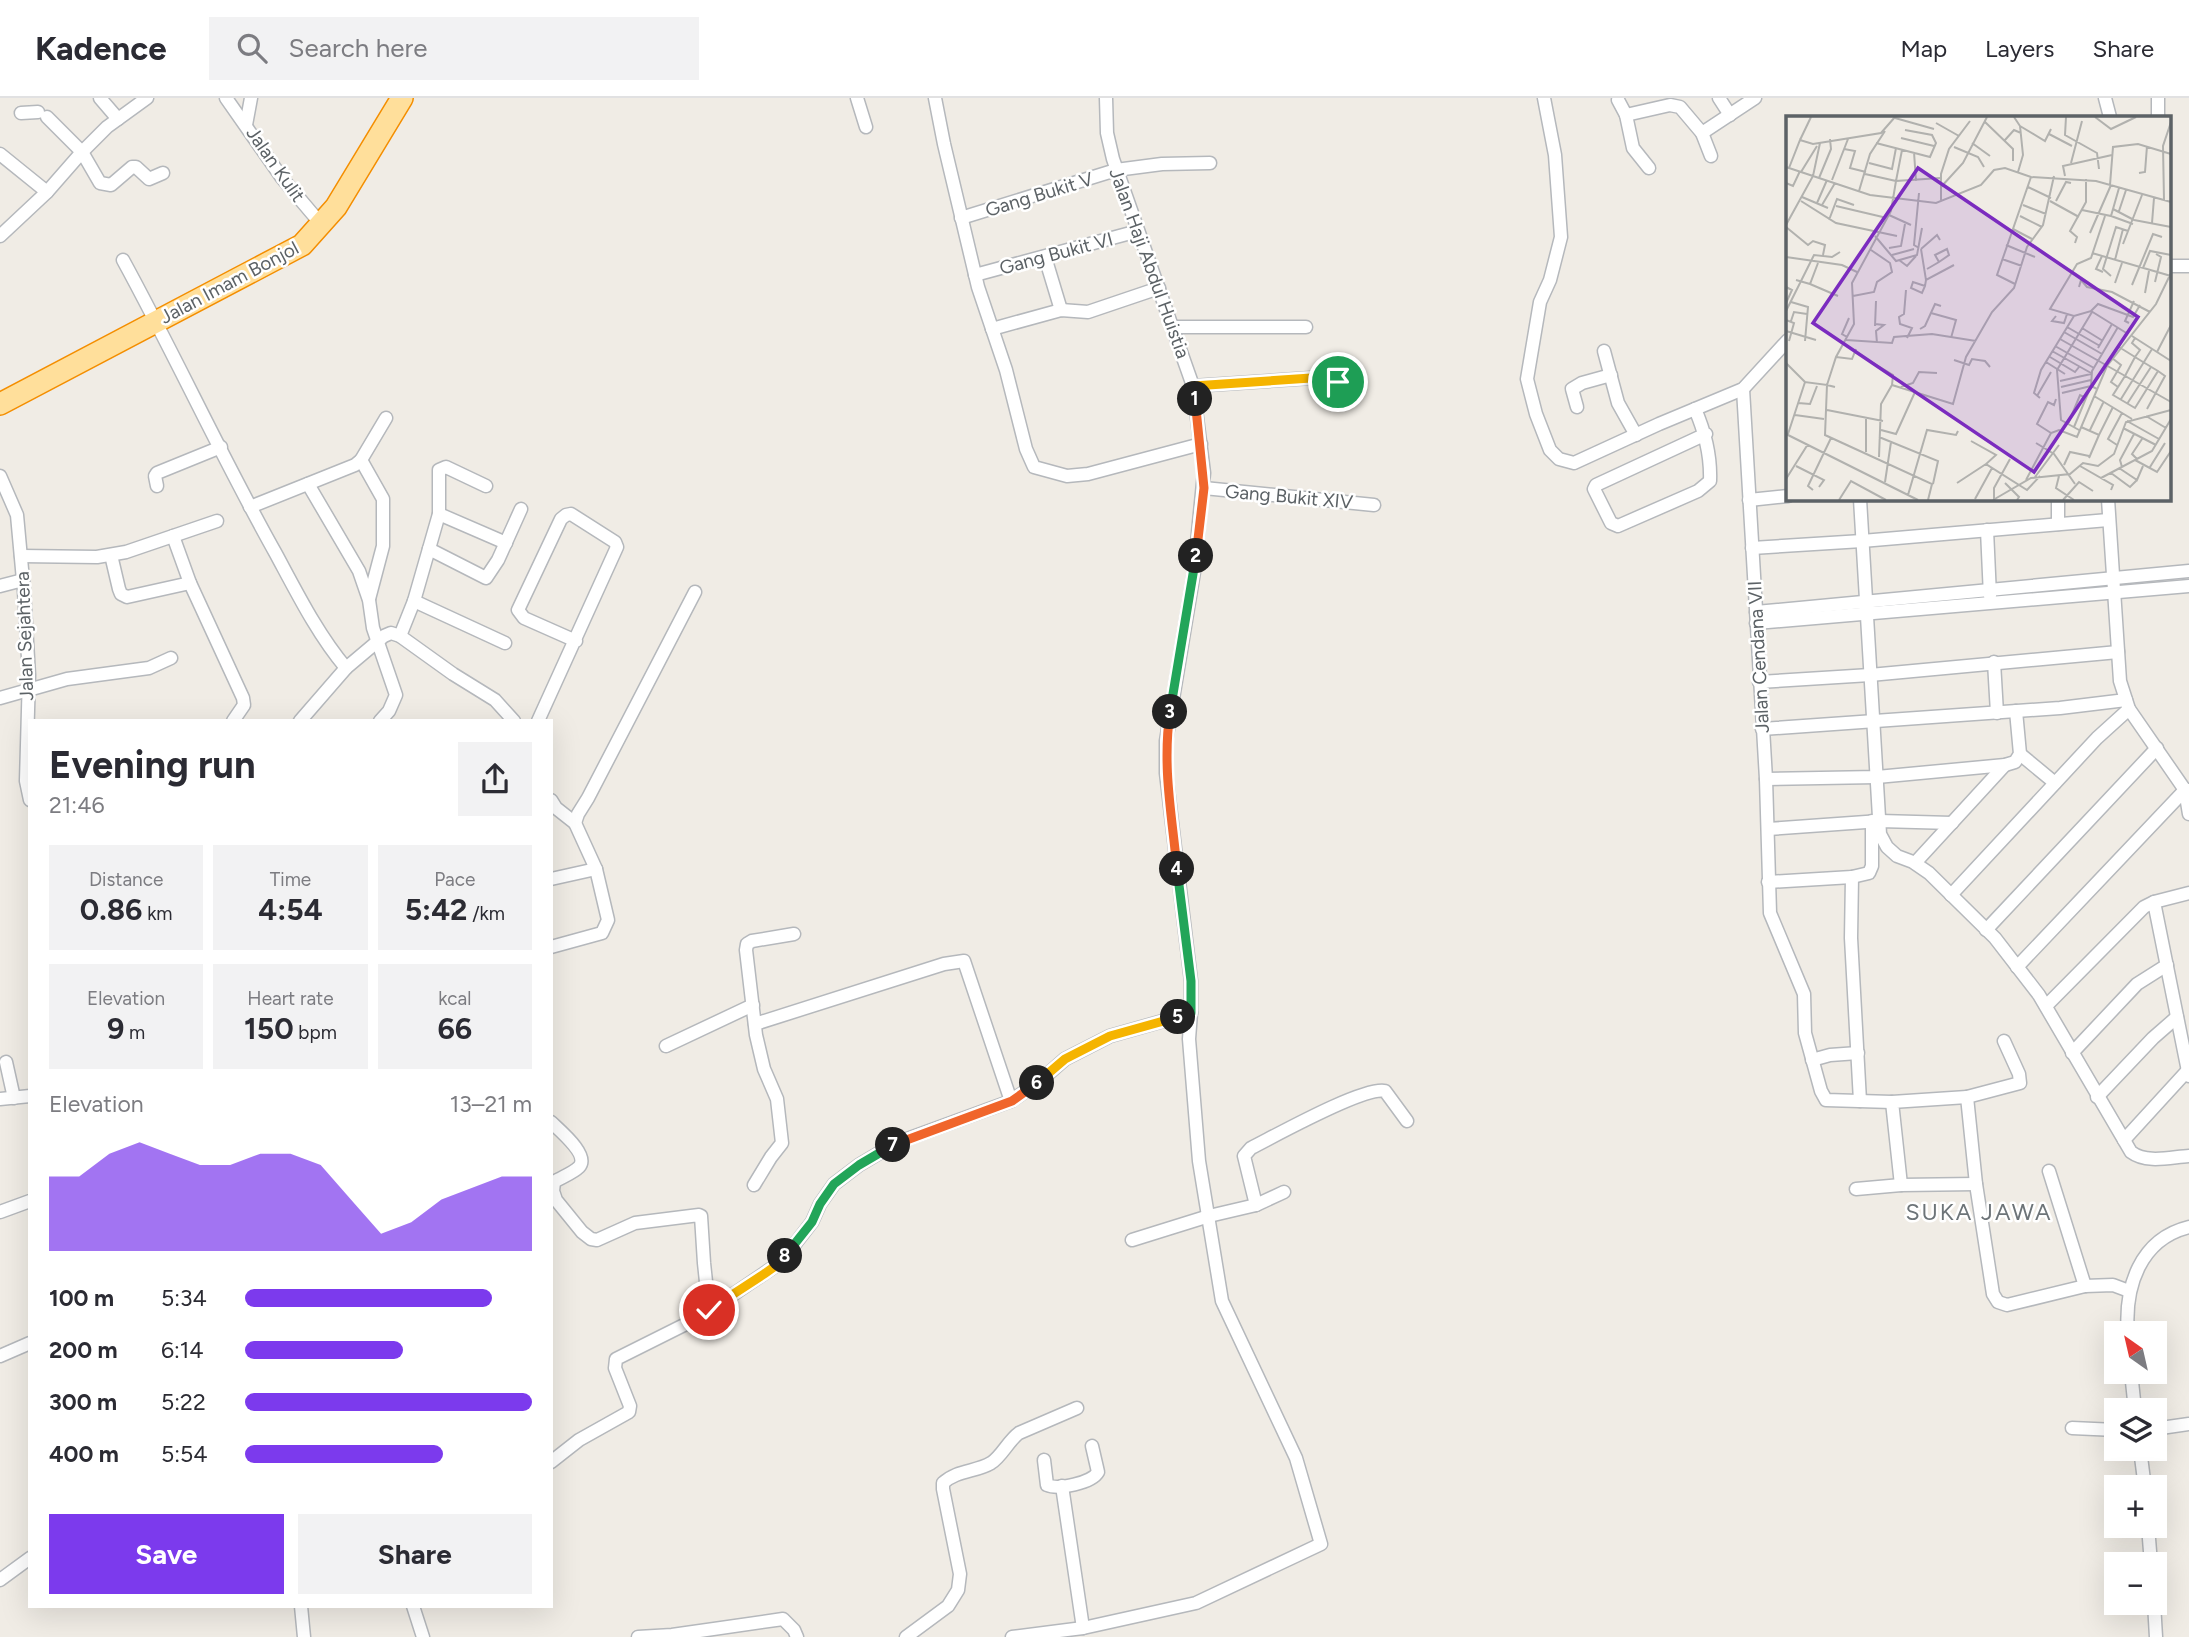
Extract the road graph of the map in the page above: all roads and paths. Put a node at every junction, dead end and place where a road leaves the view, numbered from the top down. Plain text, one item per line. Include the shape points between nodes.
1 (100, 98) edge
2 (146, 98) edge
3 (226, 98) edge
4 (251, 98) edge
5 (858, 98) edge
6 (935, 98) edge
7 (1106, 98) edge
8 (1544, 98) edge
9 (1719, 98) edge
10 (1755, 98) edge
11 (2105, 98) edge
12 (2158, 98) edge
13 (401, 100) edge
14 (1618, 100) dead end
15 (21, 113) dead end
16 (1626, 115) junction
17 (1730, 115) junction
18 (2109, 116) edge
19 (2158, 116) edge
20 (118, 119) junction
21 (246, 125) junction
22 (866, 127) dead end
23 (1702, 133) junction
24 (82, 152) junction
25 (0, 154) edge
26 (1711, 156) dead end
27 (1210, 163) dead end
28 (1649, 168) dead end
29 (1116, 170) junction
30 (163, 173) dead end
31 (47, 192) junction
32 (961, 218) junction
33 (321, 224) junction
34 (1138, 231) junction
35 (0, 236) edge
36 (1045, 257) junction
37 (123, 260) dead end
38 (975, 275) junction
39 (1159, 288) junction
40 (1061, 310) junction
41 (157, 320) junction
42 (1173, 327) junction
43 (1306, 327) dead end
44 (992, 329) junction
45 (1786, 342) edge
46 (1604, 351) dead end
47 (1611, 375) junction
48 (1338, 382) dead end
49 (1193, 386) junction
50 (1743, 389) junction
51 (0, 404) edge
52 (1577, 407) dead end
53 (1695, 409) junction
54 (386, 418) dead end
55 (1706, 434) junction
56 (1636, 435) junction
57 (1201, 444) junction
58 (221, 447) junction
59 (361, 460) junction
60 (0, 476) edge
61 (308, 484) junction
62 (157, 486) dead end
63 (486, 486) dead end
64 (1204, 488) junction
65 (1786, 496) edge
66 (1749, 500) junction
67 (1860, 500) edge
68 (2058, 500) edge
69 (2108, 500) edge
70 (1374, 505) dead end
71 (250, 507) junction
72 (521, 509) dead end
73 (439, 514) junction
74 (2108, 520) junction
75 (217, 521) dead end
76 (2058, 524) junction
77 (1987, 530) junction
78 (173, 536) junction
79 (1862, 541) junction
80 (506, 543) junction
81 (1752, 548) junction
82 (429, 549) junction
83 (111, 555) junction
84 (21, 556) junction
85 (2189, 571) edge
86 (2113, 578) junction
87 (23, 580) junction
88 (190, 583) junction
89 (0, 586) edge
90 (2189, 586) edge
91 (1990, 590) junction
92 (695, 592) dead end
93 (2113, 593) junction
94 (369, 600) junction
95 (414, 601) junction
96 (1990, 603) junction
97 (1866, 608) junction
98 (1756, 617) junction
99 (400, 636) junction
100 (377, 641) junction
101 (576, 641) junction
102 (505, 643) dead end
103 (2118, 652) junction
104 (171, 657) dead end
105 (1994, 662) junction
106 (346, 668) junction
107 (1870, 675) junction
108 (1759, 682) junction
109 (27, 689) junction
110 (0, 698) edge
111 (393, 704) junction
112 (2127, 704) junction
113 (2016, 711) junction
114 (1997, 713) junction
115 (234, 719) edge
116 (302, 719) edge
117 (382, 719) edge
118 (396, 719) edge
119 (512, 719) edge
120 (539, 719) edge
121 (1874, 722) junction
122 (1762, 729) junction
123 (2157, 748) junction
124 (2020, 754) junction
125 (28, 757) edge
126 (2005, 765) junction
127 (1877, 777) junction
128 (1766, 779) junction
129 (2055, 783) junction
130 (28, 790) edge
131 (2187, 790) edge
132 (553, 803) edge
133 (2189, 814) edge
134 (1876, 821) junction
135 (575, 823) junction
136 (1952, 823) junction
137 (1768, 829) junction
138 (1915, 863) junction
139 (596, 869) junction
140 (1852, 877) junction
141 (553, 879) edge
142 (1768, 882) junction
143 (2189, 893) edge
144 (1951, 895) junction
145 (2154, 902) junction
146 (1986, 930) junction
147 (794, 934) dead end
148 (553, 946) edge
149 (2167, 965) junction
150 (2017, 967) junction
151 (753, 1005) junction
152 (2046, 1006) junction
153 (1191, 1013) junction
154 (2177, 1017) junction
155 (755, 1024) junction
156 (2004, 1041) dead end
157 (666, 1046) dead end
158 (1858, 1053) junction
159 (2072, 1053) junction
160 (1812, 1060) junction
161 (6, 1062) dead end
162 (2188, 1073) edge
163 (28, 1096) edge
164 (1967, 1097) junction
165 (2097, 1097) junction
166 (14, 1098) junction
167 (0, 1099) edge
168 (1012, 1101) junction
169 (1860, 1101) junction
170 (1892, 1102) junction
171 (1407, 1121) dead end
172 (553, 1124) edge
173 (2124, 1140) junction
174 (2189, 1156) edge
175 (2049, 1171) dead end
176 (1976, 1184) junction
177 (754, 1185) dead end
178 (1901, 1185) junction
179 (1856, 1189) dead end
180 (553, 1191) edge
181 (553, 1191) edge
182 (1284, 1192) dead end
183 (28, 1202) edge
184 (1255, 1205) junction
185 (0, 1212) edge
186 (1209, 1216) junction
187 (2189, 1227) edge
188 (1132, 1240) dead end
189 (2085, 1286) junction
190 (2129, 1291) junction
191 (709, 1310) junction
192 (2128, 1321) edge
193 (28, 1344) edge
194 (0, 1356) edge
195 (1077, 1408) dead end
196 (2189, 1424) edge
197 (2167, 1427) edge
198 (2072, 1428) dead end
199 (2104, 1429) edge
200 (1092, 1446) dead end
201 (553, 1460) edge
202 (1044, 1460) dead end
203 (1062, 1486) junction
204 (28, 1559) edge
205 (0, 1580) edge
206 (301, 1608) edge
207 (414, 1608) edge
208 (2155, 1615) edge
209 (1083, 1628) junction
210 (304, 1637) edge
211 (423, 1637) edge
212 (638, 1637) edge
213 (797, 1637) edge
214 (906, 1637) edge
215 (1014, 1637) edge
216 (2157, 1637) edge

1 - 20 street
2 - 20 street
3 - 21 street
4 - 21 street, Jalan Kulit
5 - 22 street
6 - 32 street
7 - 29 street, Jalan Haji Abdul Huistia via 1107,133
8 - 56 street via 1555,155 1561,237 1540,302 1527,379 1536,414 1550,450 1568,463
9 - 17 street
10 - 17 street
11 - 18 street
12 - 19 street
13 - 33 highway, Jalan Imam Bonjol
14 - 16 street
15 - 24 street via 42,114
16 - 23 street via 1680,107
16 - 28 street via 1633,148
17 - 23 street
20 - 24 street
21 - 33 street, Jalan Kulit
23 - 26 street
24 - 30 street via 105,185 132,167 149,179
24 - 31 street
25 - 31 street
27 - 29 street, Gang Bukit V
29 - 32 street, Gang Bukit V
29 - 34 street, Jalan Haji Abdul Huistia
31 - 35 street
32 - 38 street
33 - 41 highway, Jalan Imam Bonjol via 285,256
34 - 36 street, Gang Bukit VI
34 - 39 street, Jalan Haji Abdul Huistia
36 - 38 street, Gang Bukit VI
36 - 40 street
37 - 41 street
38 - 44 street
39 - 40 street via 1088,312
39 - 42 street, Jalan Haji Abdul Huistia
40 - 44 street
41 - 51 highway, Jalan Imam Bonjol
41 - 58 street
42 - 43 street
42 - 49 street, Jalan Haji Abdul Huistia
44 - 57 street via 1034,467 1067,476 1088,474
45 - 50 street
46 - 47 street
47 - 52 street via 1572,389
47 - 56 street via 1618,402
48 - 49 street via 1311,378
49 - 57 street, Jalan Haji Abdul Huistia
50 - 53 street
50 - 66 street, Jalan Cendana VII
53 - 55 street
53 - 56 street
54 - 59 street
55 - 55 street via 1711,470 1707,485 1618,526 1611,523 1594,489 1597,484
57 - 64 street, Jalan Haji Abdul Huistia
58 - 62 street via 157,473
58 - 71 street
59 - 61 street
59 - 94 street via 383,499 383,546
60 - 84 street, Jalan Sejahtera via 16,515
61 - 71 street
61 - 94 street via 359,571
63 - 73 street via 442,467
64 - 70 street, Gang Bukit XIV
64 - 153 street, Jalan Haji Abdul Huistia via 1195,572 1166,741
65 - 66 street
66 - 81 street, Jalan Cendana VII
67 - 79 street
68 - 76 street
69 - 74 street
71 - 106 street
72 - 80 street
73 - 80 street
73 - 82 street
74 - 76 street
74 - 86 street
75 - 78 street
76 - 77 street
77 - 79 street
77 - 91 street
78 - 83 street
78 - 88 street
79 - 81 street
79 - 97 street
80 - 82 street via 486,578
81 - 98 street, Jalan Cendana VII
82 - 95 street
83 - 84 street
83 - 88 street via 119,589 127,597
84 - 87 street, Jalan Sejahtera
85 - 86 street
86 - 91 street
86 - 93 street
87 - 89 street
87 - 109 street, Jalan Sejahtera
88 - 115 street via 243,698 244,705
90 - 93 street
91 - 96 street
91 - 97 street
92 - 135 street
93 - 96 street
93 - 103 street
94 - 100 street
95 - 99 street
95 - 102 street
96 - 97 street
97 - 98 street
97 - 107 street
98 - 108 street, Jalan Cendana VII
99 - 100 street via 391,634
99 - 119 street via 495,700
100 - 106 street
100 - 111 street via 396,695
101 - 101 street via 524,618 518,610 561,519 571,514 617,547
101 - 120 street
103 - 105 street
103 - 112 street
104 - 109 street via 149,668
105 - 107 street
105 - 114 street
106 - 116 street
107 - 108 street
107 - 121 street
108 - 122 street, Jalan Cendana VII
109 - 110 street
109 - 125 street, Jalan Sejahtera
111 - 117 street
111 - 118 street
112 - 113 street
112 - 123 street
112 - 129 street
113 - 114 street
113 - 124 street
114 - 121 street
121 - 122 street
121 - 127 street
122 - 128 street, Jalan Cendana VII
123 - 131 street
123 - 146 street
124 - 126 street
124 - 129 street
125 - 130 street, Jalan Sejahtera
126 - 127 street
126 - 136 street
127 - 128 street
127 - 134 street
128 - 137 street, Jalan Cendana VII
129 - 144 street
131 - 133 street
131 - 150 street
132 - 135 street
134 - 136 street
134 - 137 street
134 - 138 street via 1887,847
134 - 140 street via 1869,873
135 - 139 street
136 - 138 street
137 - 142 street, Jalan Cendana VII
138 - 144 street
139 - 141 street
139 - 148 street via 608,920 602,933
140 - 142 street
140 - 158 street
142 - 160 street, Jalan Cendana VII via 1770,913 1804,994 1805,1033
143 - 145 street
144 - 146 street
145 - 149 street
145 - 152 street
146 - 150 street
147 - 151 street via 747,944
149 - 154 street
149 - 159 street via 2137,984
150 - 152 street
151 - 155 street
151 - 157 street
152 - 159 street
153 - 168 street via 1110,1036 1065,1059
153 - 186 street, Jalan Haji Abdul Huistia via 1199,1161
154 - 162 street
154 - 165 street
155 - 168 street via 964,961
155 - 177 street via 764,1069 777,1099 782,1143
156 - 164 street via 2020,1083
158 - 160 street
158 - 169 street
159 - 165 street
160 - 169 street, Jalan Cendana VII via 1826,1100
161 - 166 street
162 - 173 street
163 - 166 street
164 - 170 street
164 - 176 street
165 - 173 street
166 - 167 street
168 - 191 street via 896,1143 859,1165 834,1184 781,1262
169 - 170 street
170 - 178 street
171 - 184 street via 1391,1097 1378,1089 1251,1148 1244,1156
172 - 181 street via 580,1152 582,1161 554,1182
173 - 174 street via 2139,1158
175 - 189 street
176 - 178 street
176 - 189 street via 1997,1302 2007,1305
178 - 179 street
180 - 191 street via 591,1239 635,1223 701,1216
182 - 184 street
183 - 185 street
184 - 186 street
186 - 188 street
186 - 209 street, Jalan Haji Abdul Huistia via 1222,1301 1296,1458 1321,1544 1196,1603
187 - 190 street via 2152,1245
189 - 190 street via 2113,1285
190 - 192 street
191 - 201 street via 616,1359 629,1412
193 - 194 street
195 - 214 street via 1019,1433 994,1461 943,1483 960,1574 958,1590 948,1606
196 - 197 street
198 - 199 street
200 - 203 street via 1097,1474
202 - 203 street via 1046,1485
203 - 209 street
204 - 205 street
206 - 210 street
207 - 211 street
208 - 216 street
209 - 215 street
212 - 213 street via 783,1619

